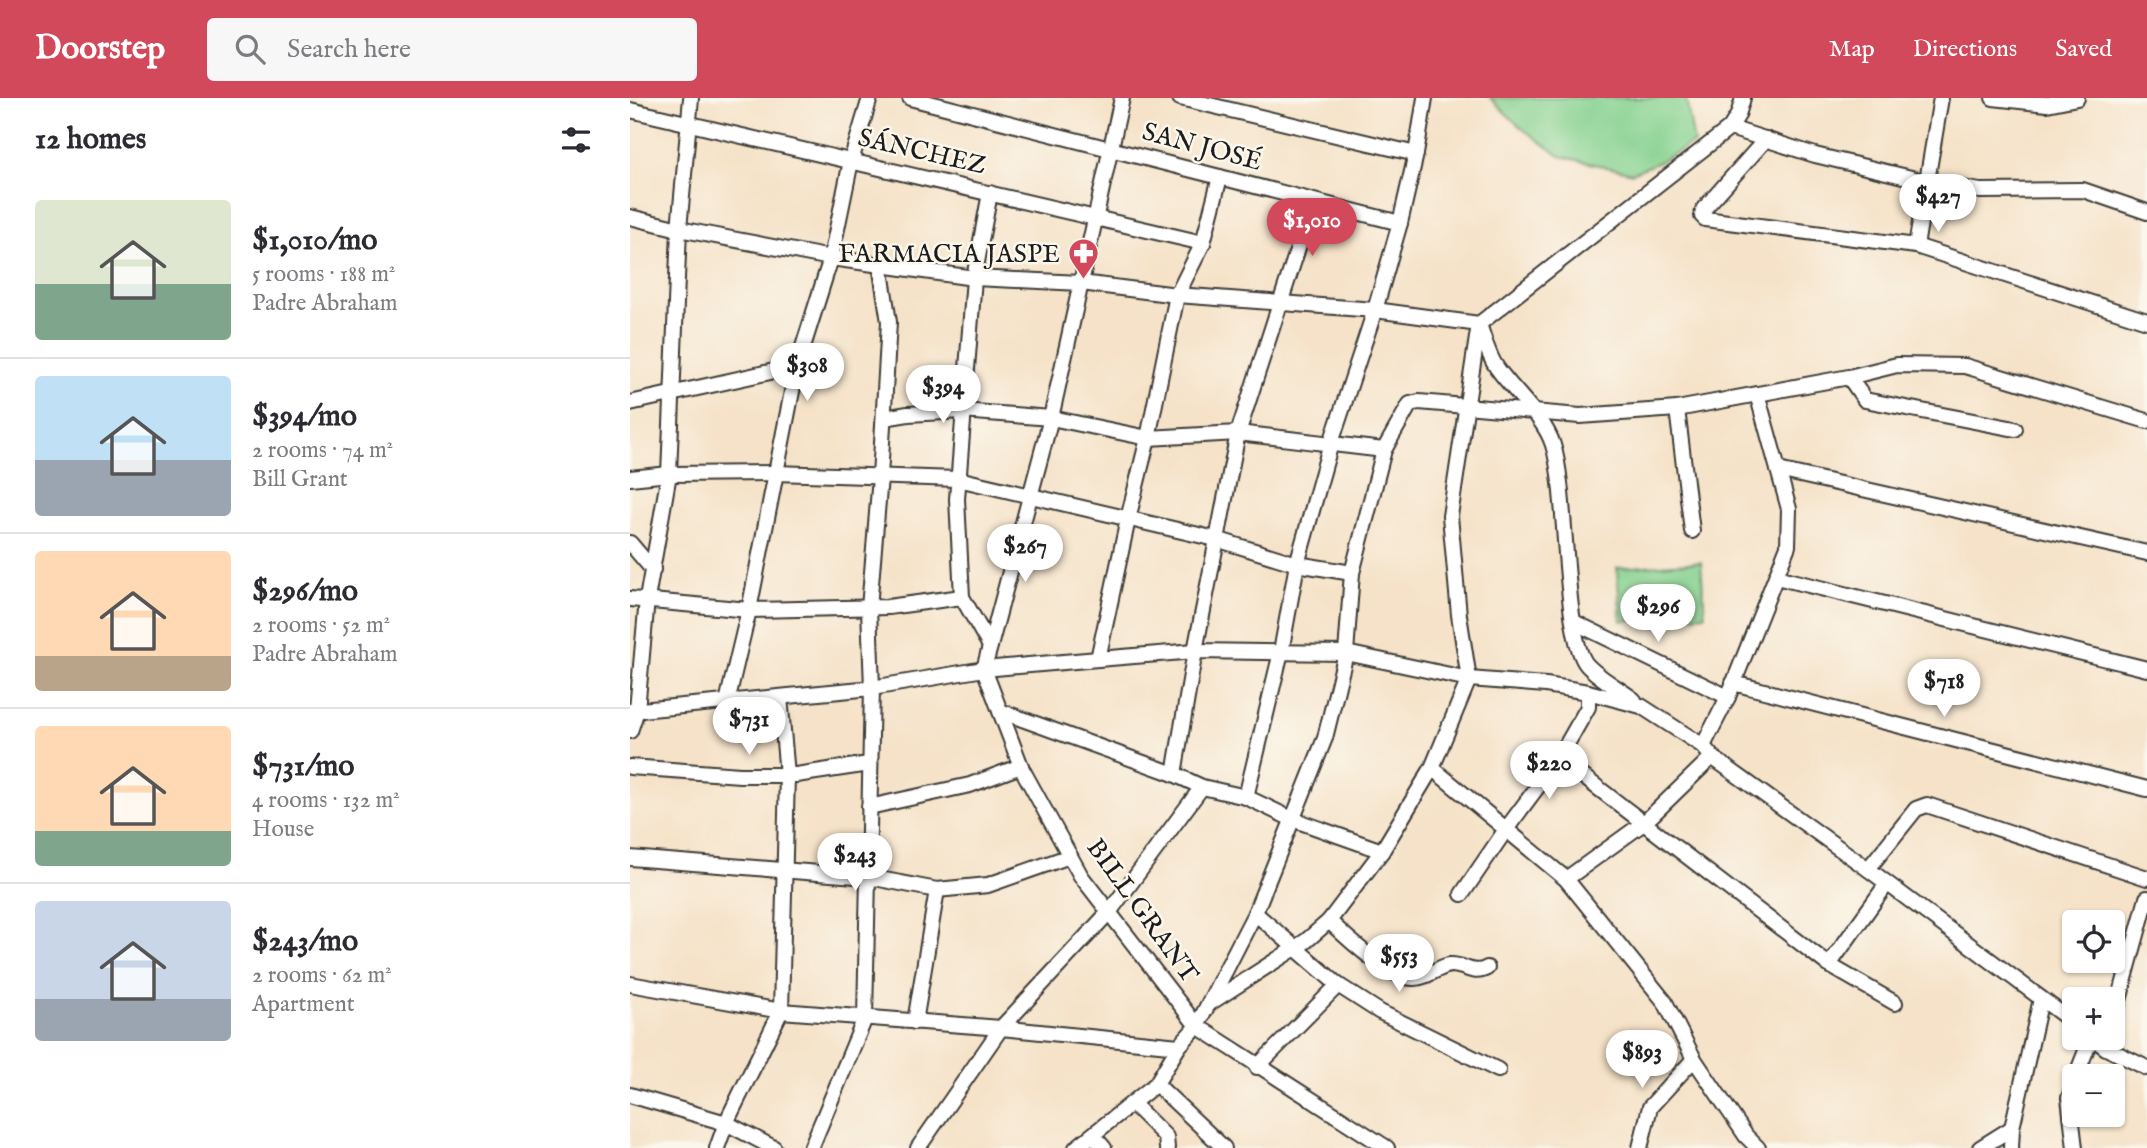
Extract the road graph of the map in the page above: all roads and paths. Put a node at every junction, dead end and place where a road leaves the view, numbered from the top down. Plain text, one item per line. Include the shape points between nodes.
1 (691, 98) edge
2 (870, 98) edge
3 (910, 98) edge
4 (1122, 98) edge
5 (1180, 98) edge
6 (1425, 98) edge
7 (1743, 98) edge
8 (1941, 98) edge
9 (1993, 98) edge
10 (2077, 98) edge
11 (630, 110) edge
12 (687, 124) junction
13 (1730, 128) junction
14 (1766, 139) junction
15 (1109, 148) junction
16 (1416, 154) junction
17 (851, 161) junction
18 (1220, 177) junction
19 (1928, 182) junction
20 (990, 193) junction
21 (1313, 202) junction
22 (2147, 212) edge
23 (630, 216) edge
24 (1095, 216) junction
25 (1400, 223) junction
26 (679, 229) junction
27 (1203, 243) junction
28 (1916, 246) junction
29 (831, 258) junction
30 (880, 265) junction
31 (974, 278) junction
32 (1081, 283) junction
33 (1177, 295) junction
34 (1278, 304) junction
35 (1375, 310) junction
36 (2147, 321) edge
37 (1479, 324) junction
38 (797, 366) junction
39 (1849, 377) junction
40 (671, 393) junction
41 (1757, 394) junction
42 (630, 403) edge
43 (1465, 407) junction
44 (1677, 409) junction
45 (962, 411) junction
46 (1534, 412) junction
47 (884, 418) junction
48 (1051, 418) junction
49 (2147, 421) edge
50 (2015, 429) dead end
51 (1238, 433) junction
52 (1148, 438) junction
53 (1331, 443) junction
54 (1384, 450) junction
55 (1778, 470) junction
56 (775, 473) junction
57 (669, 474) junction
58 (880, 477) junction
59 (630, 478) edge
60 (958, 479) junction
61 (1030, 495) junction
62 (1128, 519) junction
63 (1692, 531) dead end
64 (1216, 539) junction
65 (630, 543) edge
66 (2147, 553) edge
67 (1297, 564) junction
68 (653, 570) junction
69 (1352, 573) junction
70 (1776, 577) junction
71 (961, 597) junction
72 (630, 599) edge
73 (647, 599) junction
74 (869, 608) junction
75 (749, 610) junction
76 (1574, 622) junction
77 (990, 646) junction
78 (1195, 652) junction
79 (1281, 652) junction
80 (1346, 653) junction
81 (630, 657) edge
82 (1098, 659) junction
83 (984, 669) junction
84 (2147, 669) edge
85 (641, 673) junction
86 (1469, 679) junction
87 (1733, 683) junction
88 (872, 688) junction
89 (1588, 692) junction
90 (780, 697) junction
91 (1728, 697) junction
92 (727, 702) junction
93 (1641, 705) junction
94 (634, 711) edge
95 (1000, 711) junction
96 (630, 731) edge
97 (1708, 752) junction
98 (1559, 758) junction
99 (869, 764) junction
100 (1021, 765) junction
101 (630, 767) edge
102 (1432, 768) junction
103 (1174, 774) junction
104 (787, 775) junction
105 (1202, 787) junction
106 (2147, 789) edge
107 (1245, 797) junction
108 (869, 807) junction
109 (1292, 819) junction
110 (1645, 822) junction
111 (1507, 828) junction
112 (1382, 850) junction
113 (1070, 856) junction
114 (630, 858) edge
115 (1868, 869) junction
116 (783, 871) junction
117 (869, 877) junction
118 (2147, 878) edge
119 (1566, 879) junction
120 (1886, 885) junction
121 (937, 890) junction
122 (1462, 894) dead end
123 (2147, 898) edge
124 (1110, 911) junction
125 (1255, 913) junction
126 (1329, 921) junction
127 (1297, 947) junction
128 (1829, 965) junction
129 (1487, 968) dead end
130 (630, 984) edge
131 (1338, 985) junction
132 (2123, 987) edge
133 (2042, 999) junction
134 (1895, 1003) dead end
135 (1209, 1004) junction
136 (781, 1011) junction
137 (2062, 1014) edge
138 (865, 1018) junction
139 (915, 1022) junction
140 (1197, 1026) junction
141 (1001, 1028) junction
142 (1179, 1046) junction
143 (2119, 1050) edge
144 (1694, 1059) junction
145 (1257, 1067) junction
146 (2147, 1068) edge
147 (1498, 1070) dead end
148 (1156, 1084) junction
149 (630, 1095) edge
150 (1132, 1102) junction
151 (726, 1123) junction
152 (2072, 1127) edge
153 (2012, 1128) junction
154 (1093, 1135) junction
155 (717, 1148) edge
156 (774, 1148) edge
157 (811, 1148) edge
158 (918, 1148) edge
159 (1076, 1148) edge
160 (1104, 1148) edge
161 (1167, 1148) edge
162 (1224, 1148) edge
163 (1387, 1148) edge
164 (1640, 1148) edge
165 (1758, 1148) edge
166 (1980, 1148) edge
167 (2011, 1148) edge
168 (2075, 1148) edge

1 - 12 street
2 - 17 street
3 - 15 street, SAN JOSÉ
4 - 15 street
5 - 16 street
6 - 16 street
7 - 13 street
8 - 19 street
9 - 10 street via 2047,104
11 - 12 street, SÁNCHEZ
12 - 17 street, SÁNCHEZ
12 - 26 street
13 - 14 street
13 - 37 street
14 - 19 street
14 - 28 street via 1703,210 1705,219
15 - 18 street, SAN JOSÉ
15 - 24 street
16 - 25 street
17 - 20 street, SÁNCHEZ
17 - 29 street
18 - 21 street, SAN JOSÉ
18 - 27 street
19 - 22 street via 1980,191 2083,190
19 - 28 street
20 - 24 street, SÁNCHEZ
20 - 31 street
21 - 25 street, SAN JOSÉ
21 - 34 street
23 - 26 street
24 - 27 street, SÁNCHEZ
24 - 32 street
25 - 35 street
26 - 29 street
26 - 40 street
27 - 33 street
28 - 36 street
29 - 30 street
29 - 38 street
30 - 31 street
30 - 47 street via 890,322
31 - 32 street
31 - 45 street
32 - 33 street
32 - 48 street
33 - 34 street
33 - 52 street
34 - 35 street
34 - 51 street
35 - 37 street
35 - 53 street
37 - 43 street
37 - 46 street via 1495,365
38 - 40 street
38 - 56 street
39 - 41 street
39 - 49 street via 1896,365 1965,366
39 - 50 street via 1865,400
40 - 42 street
40 - 57 street
41 - 44 street
41 - 55 street
43 - 46 street
43 - 54 street via 1410,404
43 - 86 street via 1450,516
44 - 46 street via 1580,416
44 - 63 street
45 - 47 street
45 - 48 street
45 - 60 street
46 - 76 street via 1553,443 1561,485
47 - 58 street
48 - 52 street
48 - 61 street
51 - 52 street
51 - 53 street
51 - 64 street
52 - 62 street
53 - 54 street
53 - 67 street
54 - 69 street
55 - 66 street
55 - 70 street via 1789,509 1788,546
56 - 57 street
56 - 58 street
56 - 75 street
57 - 59 street
57 - 68 street
58 - 60 street
58 - 74 street
60 - 61 street
60 - 71 street
61 - 62 street
61 - 77 street
62 - 64 street
62 - 82 street
64 - 67 street
64 - 78 street
65 - 68 street
67 - 69 street
67 - 79 street
68 - 73 street
69 - 80 street
70 - 84 street
70 - 87 street
71 - 74 street
71 - 77 street
72 - 73 street
73 - 75 street
73 - 85 street
74 - 75 street
74 - 88 street
75 - 92 street
76 - 91 street
76 - 93 street via 1586,664
77 - 83 street
78 - 79 street
78 - 82 street
78 - 103 street
79 - 80 street
79 - 107 street
80 - 86 street
80 - 109 street via 1325,738
81 - 85 street
82 - 83 street
83 - 88 street
83 - 95 street, BILL GRANT
85 - 94 street
86 - 89 street
86 - 102 street
87 - 91 street
87 - 106 street
88 - 90 street
88 - 99 street
89 - 93 street
89 - 98 street via 1588,707
90 - 92 street
90 - 104 street
91 - 97 street
92 - 94 street
93 - 97 street
94 - 96 street
95 - 100 street, BILL GRANT
95 - 103 street
97 - 110 street
97 - 115 street
98 - 110 street
98 - 111 street
99 - 104 street
99 - 108 street
100 - 108 street via 970,785
100 - 113 street, BILL GRANT
101 - 104 street
102 - 111 street
102 - 112 street
103 - 105 street
104 - 116 street
105 - 107 street
105 - 124 street
107 - 109 street
108 - 117 street
109 - 112 street
109 - 125 street
110 - 119 street
110 - 128 street
111 - 119 street
111 - 122 street
112 - 126 street
113 - 121 street via 988,885
113 - 124 street, BILL GRANT
114 - 116 street
115 - 118 street via 1916,809 1927,805
115 - 120 street
116 - 117 street
116 - 136 street
117 - 121 street
117 - 138 street
119 - 144 street via 1665,1002
120 - 128 street
120 - 133 street
121 - 139 street
123 - 132 street
124 - 140 street, BILL GRANT
124 - 141 street
125 - 127 street
125 - 135 street
126 - 127 street
126 - 129 street via 1361,951 1406,978 1425,976 1448,965 1473,971
127 - 131 street
127 - 135 street
128 - 134 street
130 - 136 street
131 - 145 street
131 - 147 street via 1380,1012
133 - 137 street
133 - 153 street
135 - 140 street
136 - 138 street
136 - 151 street
138 - 139 street
138 - 157 street
139 - 141 street
140 - 142 street
140 - 145 street, BILL GRANT
141 - 142 street
141 - 158 street
142 - 148 street
143 - 146 street
144 - 164 street via 1650,1107
144 - 165 street
145 - 163 street, BILL GRANT
148 - 150 street
148 - 162 street
149 - 151 street
150 - 154 street
150 - 161 street via 1166,1137
151 - 155 street
151 - 156 street
152 - 168 street
153 - 166 street
153 - 167 street
154 - 159 street
154 - 160 street

